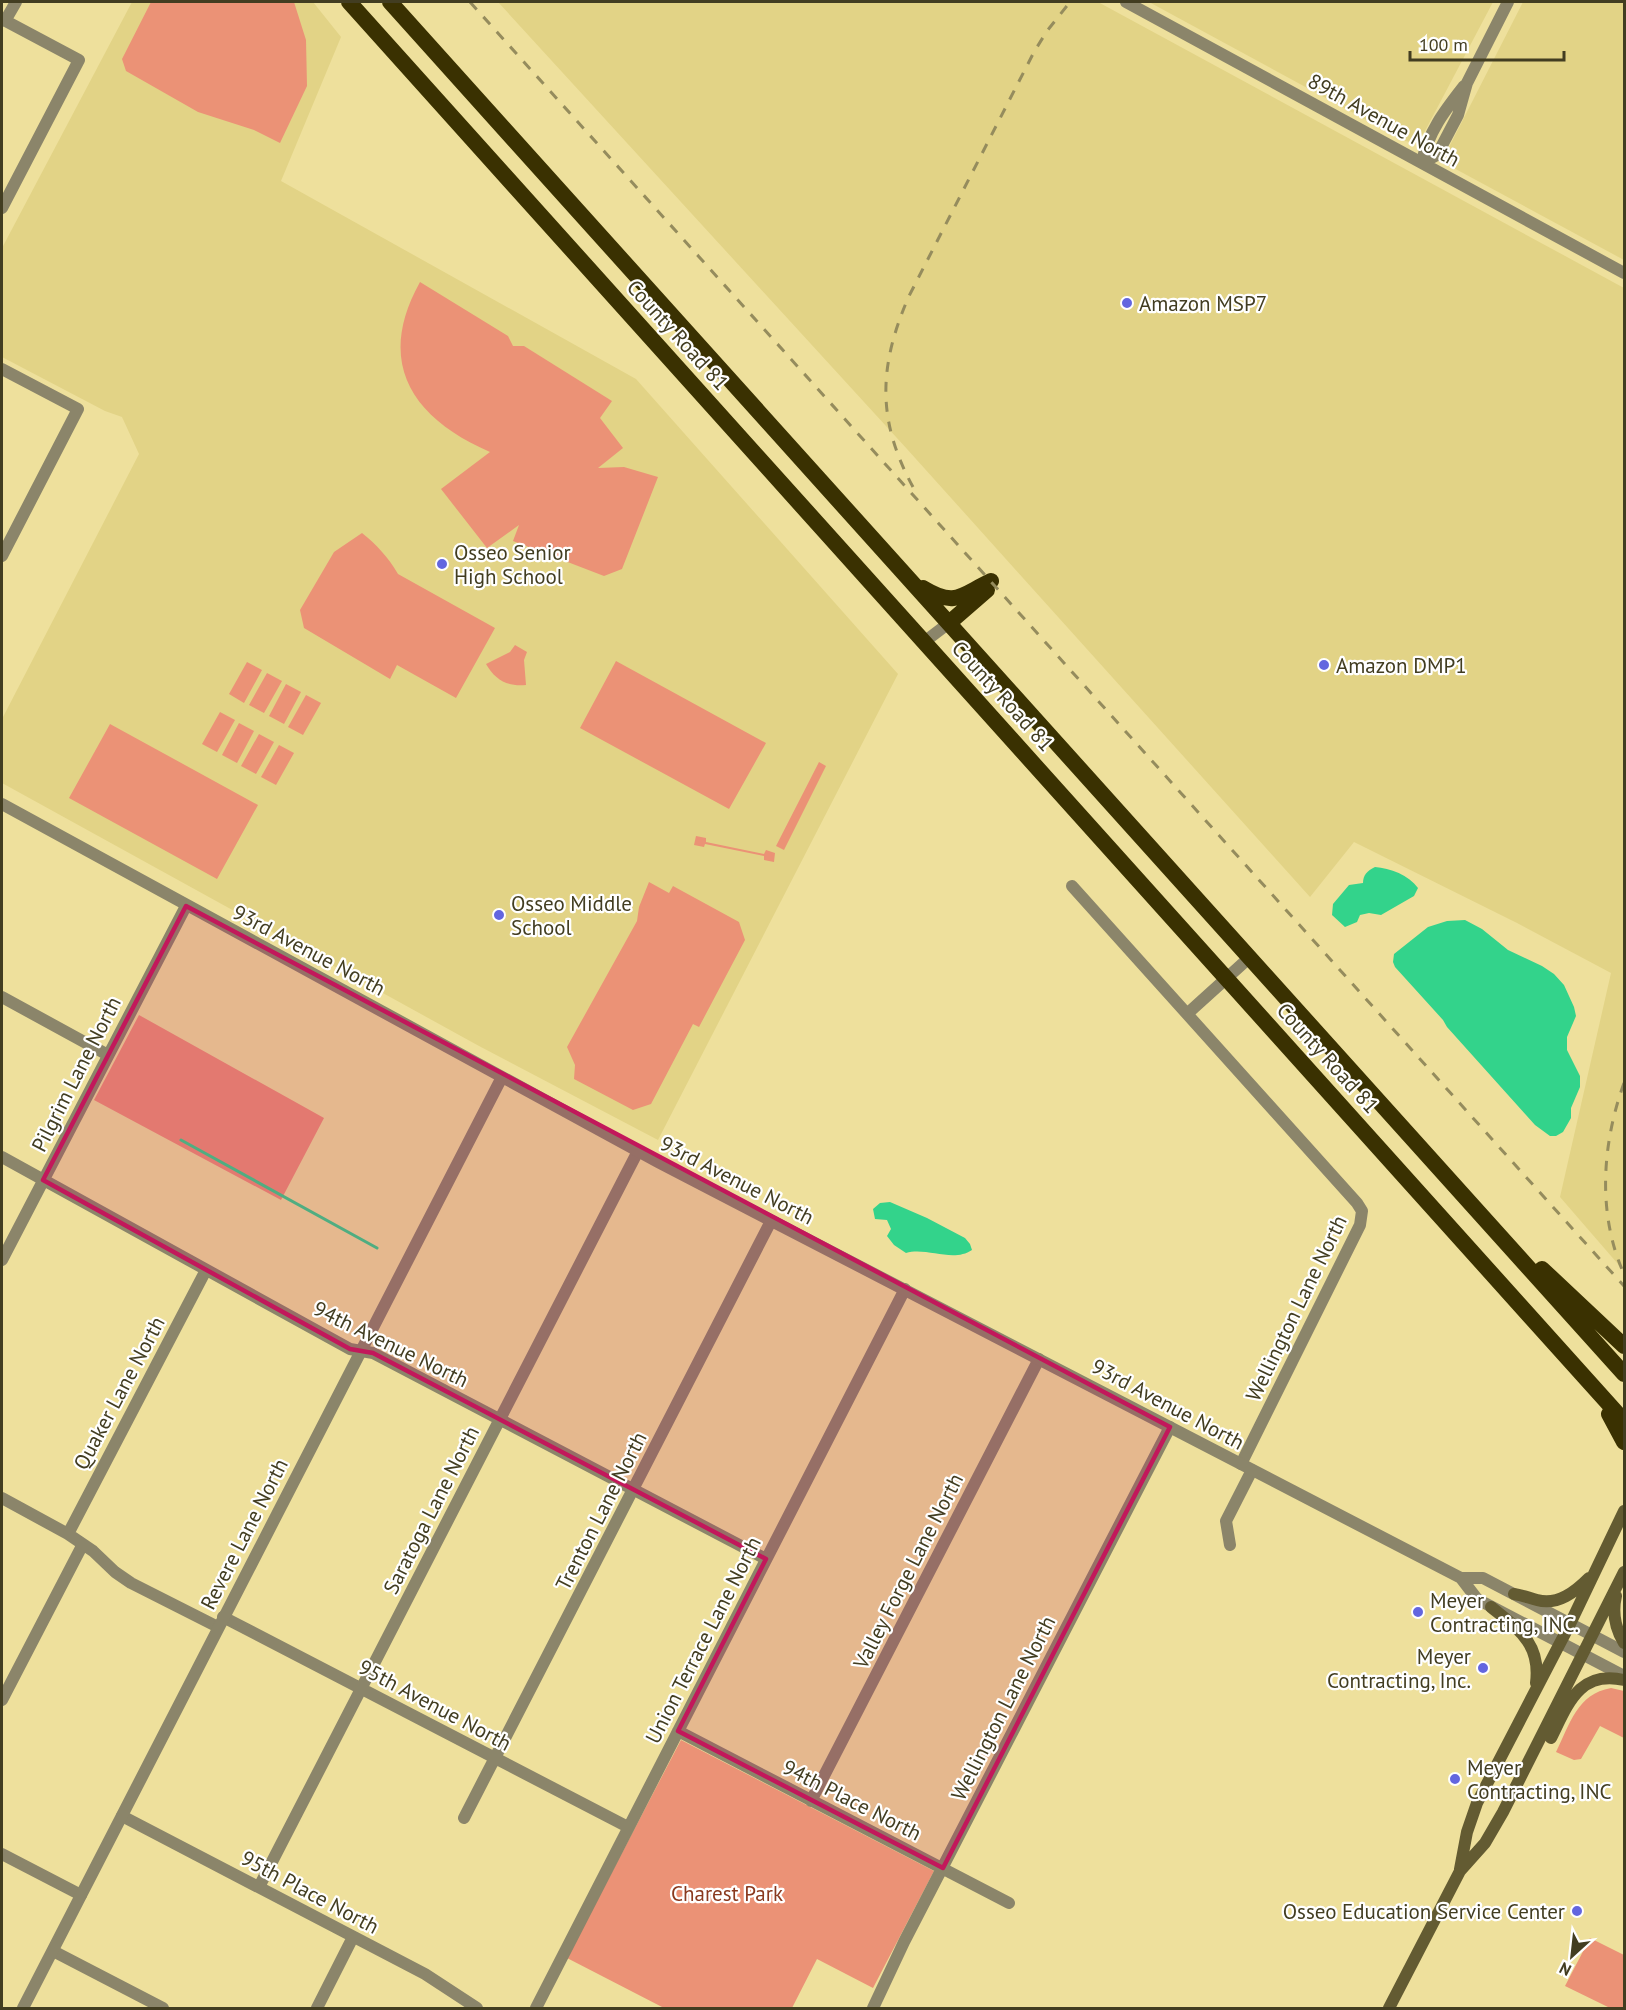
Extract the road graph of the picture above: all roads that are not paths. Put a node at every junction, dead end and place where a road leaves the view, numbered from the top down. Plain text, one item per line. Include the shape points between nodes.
1 (16, 2) edge
2 (349, 2) edge
3 (390, 2) edge
4 (1126, 2) edge
5 (1508, 2) edge
6 (3, 20) edge
7 (1422, 163) junction
8 (2, 208) edge
9 (1624, 273) edge
10 (2, 369) edge
11 (2, 556) edge
12 (911, 579) junction
13 (949, 623) junction
14 (924, 642) junction
15 (2, 804) edge
16 (1072, 886) dead end
17 (186, 906) junction
18 (1250, 957) junction
19 (1227, 978) junction
20 (2, 996) edge
21 (1187, 1014) junction
22 (108, 1055) junction
23 (502, 1077) junction
24 (638, 1151) junction
25 (2, 1157) edge
26 (43, 1180) junction
27 (1485, 1219) junction
28 (771, 1221) junction
29 (2, 1260) edge
30 (206, 1270) junction
31 (905, 1289) junction
32 (1536, 1324) junction
33 (1624, 1346) edge
34 (361, 1351) junction
35 (1039, 1359) junction
36 (1624, 1374) edge
37 (500, 1419) junction
38 (1624, 1421) edge
39 (1170, 1427) junction
40 (1624, 1442) edge
41 (1247, 1467) junction
42 (634, 1490) junction
43 (2, 1498) edge
44 (1624, 1511) edge
45 (68, 1534) junction
46 (83, 1544) junction
47 (1230, 1545) dead end
48 (766, 1559) junction
49 (1596, 1571) junction
50 (1622, 1576) edge
51 (1461, 1578) junction
52 (1514, 1594) junction
53 (1491, 1607) junction
54 (220, 1622) junction
55 (1570, 1624) junction
56 (1593, 1636) junction
57 (1560, 1642) junction
58 (1624, 1643) edge
59 (1624, 1652) edge
60 (1583, 1654) junction
61 (1624, 1678) edge
62 (361, 1688) junction
63 (1535, 1691) junction
64 (2, 1700) edge
65 (678, 1731) junction
66 (496, 1758) junction
67 (1521, 1779) junction
68 (811, 1801) junction
69 (122, 1816) junction
70 (464, 1818) dead end
71 (628, 1827) junction
72 (2, 1854) edge
73 (943, 1868) junction
74 (1460, 1871) junction
75 (259, 1887) junction
76 (81, 1895) junction
77 (1009, 1903) dead end
78 (353, 1936) junction
79 (52, 1951) junction
80 (22, 2008) edge
81 (162, 2008) edge
82 (317, 2008) edge
83 (477, 2008) edge
84 (536, 2008) edge
85 (873, 2008) edge
86 (1389, 2008) edge

1 - 6 street
2 - 14 highway, County Road 81
3 - 12 highway, County Road 81
4 - 7 street, 89th Avenue North
5 - 7 street via 1467,83 1445,109 1425,148
6 - 8 street via 79,60
7 - 9 street, 89th Avenue North
10 - 11 street via 78,409
12 - 13 highway, County Road 81
12 - 13 highway via 948,599 991,581 985,593
13 - 14 street
13 - 18 highway, County Road 81
14 - 19 highway, County Road 81
15 - 17 street, 93rd Avenue North
16 - 21 street, Wellington Lane North
17 - 22 street, Pilgrim Lane North
17 - 23 street, 93rd Avenue North
18 - 19 street
18 - 27 highway, County Road 81
19 - 21 street
19 - 32 highway, County Road 81
20 - 22 street
21 - 41 street, Wellington Lane North via 1362,1211 1360,1225
22 - 26 street, Pilgrim Lane North
23 - 24 street, 93rd Avenue North
23 - 34 street, Revere Lane North
24 - 28 street, 93rd Avenue North
24 - 37 street, Saratoga Lane North
25 - 26 street, 94th Avenue North
26 - 29 street, Pilgrim Lane North
26 - 30 street, 94th Avenue North
27 - 33 highway
27 - 36 highway, County Road 81
28 - 31 street, 93rd Avenue North
28 - 42 street, Trenton Lane North
30 - 34 street, 94th Avenue North via 350,1349
30 - 45 street, Quaker Lane North
31 - 35 street, 93rd Avenue North
31 - 48 street, Union Terrace Lane North
32 - 38 highway, County Road 81
32 - 40 highway via 1613,1419
34 - 37 street, 94th Avenue North via 373,1353
34 - 54 street, Revere Lane North
35 - 39 street, 93rd Avenue North
35 - 68 street, Valley Forge Lane North
37 - 42 street, 94th Avenue North
37 - 62 street, Saratoga Lane North
39 - 41 street, 93rd Avenue North
39 - 73 street, Wellington Lane North
41 - 47 street via 1226,1521
41 - 51 street, 93rd Avenue North
42 - 48 street, 94th Avenue North
42 - 66 street, Trenton Lane North
43 - 45 street, 95th Avenue North
44 - 49 main road
45 - 46 street, 95th Avenue North
46 - 54 street, 95th Avenue North via 131,1583
46 - 64 street
48 - 65 street, Union Terrace Lane North
49 - 52 main road via 1561,1599 1540,1601
49 - 55 main road
50 - 56 main road
50 - 58 main road via 1614,1617
51 - 52 street, 93rd Avenue North via 1483,1578
51 - 53 street, 93rd Avenue North via 1477,1599
52 - 55 street, 93rd Avenue North
53 - 57 street, 93rd Avenue North
53 - 63 main road via 1525,1636 1533,1649 1537,1661
54 - 62 street, 95th Avenue North
54 - 69 street, Revere Lane North
55 - 56 street, 93rd Avenue North
55 - 57 main road
56 - 59 street, 93rd Avenue North
56 - 60 main road
57 - 60 street, 93rd Avenue North
57 - 63 main road
60 - 61 street, 93rd Avenue North
60 - 67 main road
61 - 67 main road via 1593,1681 1580,1689 1571,1698 1537,1765
62 - 66 street, 95th Avenue North
62 - 75 street, Saratoga Lane North
63 - 74 main road via 1477,1803
65 - 68 street, 94th Place North
65 - 71 street, Union Terrace Lane North
66 - 70 street, Trenton Lane North
66 - 71 street, 95th Avenue North
67 - 74 main road via 1485,1843
68 - 73 street, 94th Place North
69 - 75 street, 95th Place North
69 - 76 street, Revere Lane North
71 - 84 street, Union Terrace Lane North
72 - 76 street
73 - 77 street, 94th Place North
73 - 85 street, Wellington Lane North
74 - 86 main road
75 - 78 street, 95th Place North
76 - 79 street, Revere Lane North
78 - 82 street
78 - 83 street, 95th Place North via 425,1974
79 - 80 street, Revere Lane North
79 - 81 street

